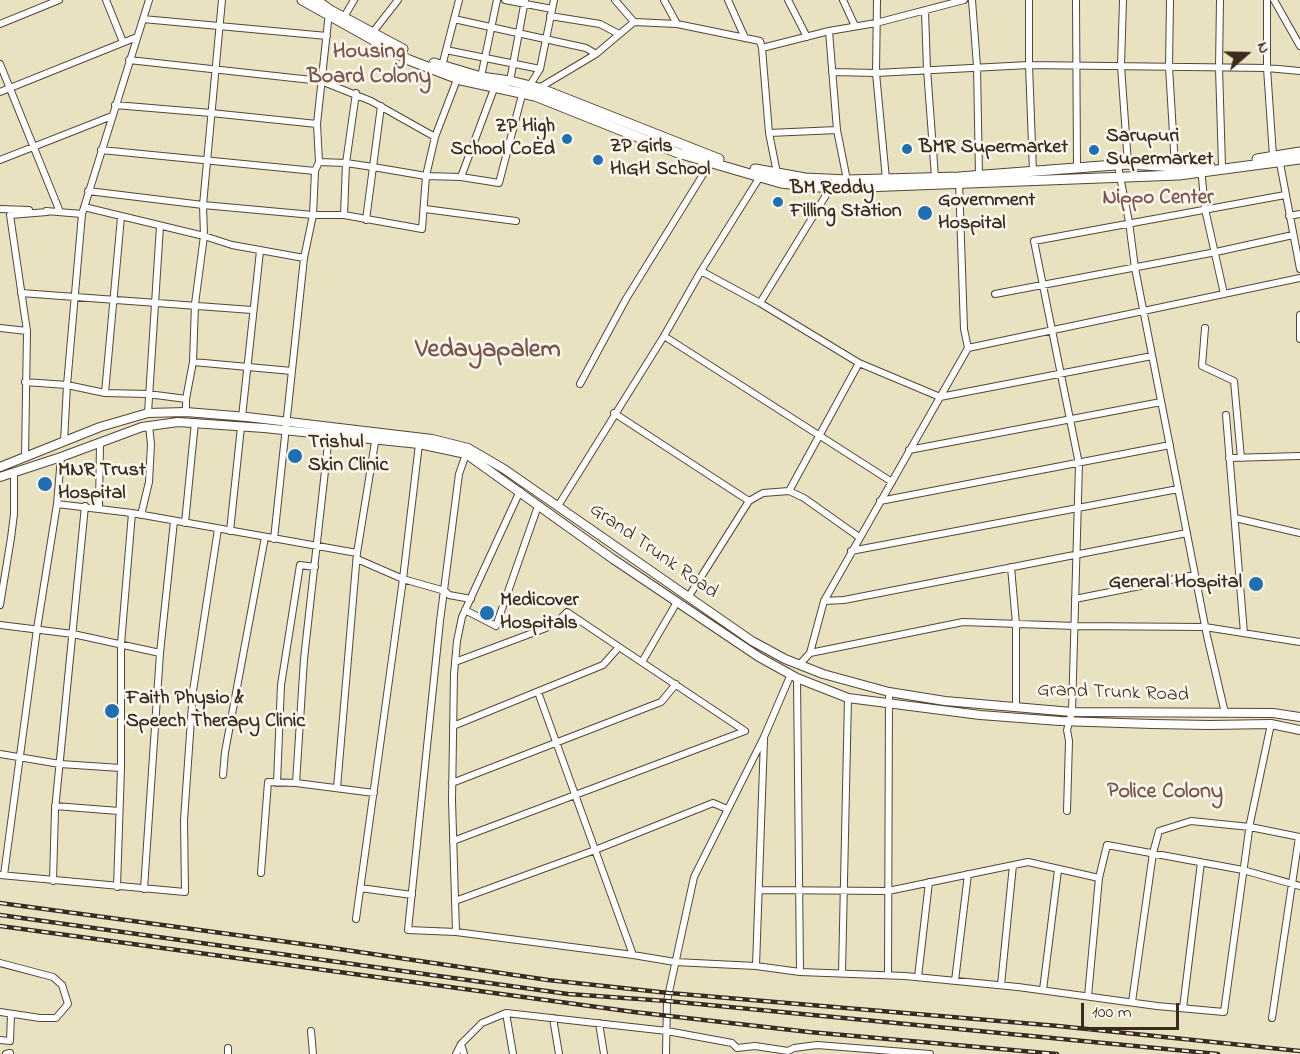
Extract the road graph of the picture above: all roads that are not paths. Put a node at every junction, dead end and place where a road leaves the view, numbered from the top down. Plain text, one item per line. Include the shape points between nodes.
1 (58, 0) edge
2 (106, 0) edge
3 (149, 0) edge
4 (222, 0) edge
5 (302, 0) edge
6 (354, 0) edge
7 (398, 0) edge
8 (459, 0) edge
9 (497, 0) edge
10 (505, 0) edge
11 (554, 0) edge
12 (615, 0) edge
13 (664, 0) edge
14 (728, 0) edge
15 (788, 0) edge
16 (843, 0) edge
17 (877, 0) edge
18 (964, 0) edge
19 (972, 0) edge
20 (1029, 0) edge
21 (1076, 0) edge
22 (1123, 0) edge
23 (1170, 0) edge
24 (1220, 0) edge
25 (1268, 0) edge
26 (1274, 0) edge
27 (318, 1) edge
28 (524, 2) edge
29 (552, 9) junction
30 (925, 11) junction
31 (329, 13) junction
32 (550, 16) junction
33 (344, 18) junction
34 (143, 19) junction
35 (454, 19) junction
36 (634, 22) junction
37 (876, 23) junction
38 (0, 24) edge
39 (677, 24) junction
40 (219, 25) junction
41 (855, 26) junction
42 (491, 27) junction
43 (828, 31) junction
44 (373, 32) junction
45 (518, 33) junction
46 (619, 34) junction
47 (327, 36) junction
48 (137, 37) junction
49 (807, 37) junction
50 (745, 38) junction
51 (546, 39) junction
52 (123, 42) junction
53 (1300, 46) edge
54 (762, 48) junction
55 (446, 50) junction
56 (596, 54) junction
57 (484, 57) junction
58 (129, 60) junction
59 (513, 63) junction
60 (0, 64) edge
61 (1029, 64) junction
62 (1077, 65) junction
63 (442, 66) junction
64 (977, 66) junction
65 (1121, 66) junction
66 (1169, 67) junction
67 (1219, 68) junction
68 (1267, 68) junction
69 (540, 69) junction
70 (927, 69) junction
71 (215, 70) junction
72 (1300, 70) edge
73 (832, 72) junction
74 (876, 73) junction
75 (459, 75) junction
76 (481, 77) junction
77 (321, 81) junction
78 (510, 81) junction
79 (496, 83) junction
80 (529, 87) junction
81 (10, 88) junction
82 (0, 93) edge
83 (356, 93) junction
84 (115, 105) junction
85 (381, 106) junction
86 (211, 113) junction
87 (112, 116) junction
88 (317, 124) junction
89 (837, 130) junction
90 (769, 133) junction
91 (435, 137) junction
92 (34, 147) junction
93 (101, 150) junction
94 (1300, 152) edge
95 (1277, 157) junction
96 (1300, 159) edge
97 (0, 160) edge
98 (207, 160) junction
99 (713, 160) junction
100 (319, 162) junction
101 (346, 163) junction
102 (1128, 164) junction
103 (1118, 166) junction
104 (1222, 166) junction
105 (373, 167) junction
106 (1077, 167) junction
107 (1175, 167) junction
108 (1201, 169) junction
109 (315, 171) junction
110 (1033, 172) junction
111 (777, 173) junction
112 (761, 174) junction
113 (426, 176) junction
114 (979, 176) junction
115 (460, 177) junction
116 (935, 177) junction
117 (1120, 177) junction
118 (886, 178) junction
119 (847, 180) junction
120 (959, 180) junction
121 (833, 184) junction
122 (88, 191) junction
123 (1285, 195) junction
124 (203, 205) junction
125 (0, 208) edge
126 (1205, 208) junction
127 (425, 209) junction
128 (83, 210) junction
129 (47, 212) junction
130 (60, 212) junction
131 (1300, 214) edge
132 (313, 215) junction
133 (344, 215) junction
134 (1289, 216) junction
135 (121, 217) junction
136 (366, 220) junction
137 (516, 221) dead end
138 (1129, 222) junction
139 (160, 226) junction
140 (1293, 235) junction
141 (204, 236) junction
142 (260, 251) junction
143 (1216, 252) junction
144 (1299, 257) edge
145 (304, 258) junction
146 (1135, 268) junction
147 (1300, 269) edge
148 (701, 271) junction
149 (1300, 278) edge
150 (1043, 286) junction
151 (21, 293) junction
152 (995, 294) dead end
153 (1224, 294) junction
154 (75, 296) junction
155 (114, 298) junction
156 (155, 301) junction
157 (760, 303) junction
158 (195, 304) junction
159 (252, 310) junction
160 (1143, 311) junction
161 (1300, 315) edge
162 (0, 328) edge
163 (1205, 328) dead end
164 (1052, 330) junction
165 (27, 331) junction
166 (664, 336) junction
167 (1300, 339) edge
168 (968, 348) junction
169 (1152, 356) junction
170 (193, 362) junction
171 (860, 363) junction
172 (247, 367) junction
173 (292, 371) junction
174 (1061, 374) junction
175 (25, 382) junction
176 (580, 384) dead end
177 (67, 385) junction
178 (105, 393) junction
179 (148, 394) junction
180 (940, 397) junction
181 (186, 399) junction
182 (1161, 402) junction
183 (186, 412) junction
184 (148, 413) junction
185 (614, 413) junction
186 (1226, 415) dead end
187 (242, 417) junction
188 (1070, 419) junction
189 (195, 422) junction
190 (149, 426) junction
191 (287, 426) junction
192 (241, 427) junction
193 (328, 435) junction
194 (376, 436) junction
195 (819, 436) junction
196 (64, 442) junction
197 (100, 443) junction
198 (419, 444) junction
199 (1170, 445) junction
200 (909, 450) junction
201 (465, 454) junction
202 (1300, 456) edge
203 (61, 457) junction
204 (25, 458) junction
205 (1229, 458) junction
206 (1241, 458) junction
207 (1079, 464) junction
208 (0, 466) edge
209 (14, 473) junction
210 (0, 477) edge
211 (892, 482) junction
212 (1178, 489) junction
213 (520, 491) junction
214 (789, 491) junction
215 (749, 501) junction
216 (880, 501) junction
217 (57, 504) junction
218 (85, 506) junction
219 (538, 506) junction
220 (558, 506) junction
221 (99, 508) junction
222 (1077, 508) junction
223 (132, 513) junction
224 (141, 515) junction
225 (1235, 518) junction
226 (174, 521) junction
227 (185, 523) junction
228 (218, 529) junction
229 (230, 531) junction
230 (1187, 533) junction
231 (1300, 533) edge
232 (265, 537) junction
233 (860, 537) junction
234 (274, 538) junction
235 (317, 546) junction
236 (851, 551) junction
237 (357, 556) junction
238 (1076, 556) junction
239 (315, 567) junction
240 (1011, 567) junction
241 (1195, 575) junction
242 (404, 579) junction
243 (677, 588) junction
244 (445, 591) junction
245 (471, 599) junction
246 (693, 599) junction
247 (1075, 599) junction
248 (674, 600) junction
249 (824, 601) junction
250 (0, 605) edge
251 (465, 610) junction
252 (690, 611) junction
253 (0, 624) edge
254 (1016, 624) junction
255 (1075, 626) junction
256 (1205, 627) junction
257 (37, 629) junction
258 (1244, 633) junction
259 (73, 634) junction
260 (1300, 642) edge
261 (120, 644) junction
262 (619, 647) junction
263 (810, 652) junction
264 (160, 653) junction
265 (785, 659) junction
266 (455, 662) junction
267 (642, 662) junction
268 (800, 664) junction
269 (781, 669) junction
270 (823, 674) junction
271 (794, 676) junction
272 (676, 684) junction
273 (818, 686) junction
274 (538, 692) junction
275 (889, 692) junction
276 (848, 698) junction
277 (889, 704) junction
278 (1016, 707) junction
279 (1072, 712) junction
280 (1225, 713) junction
281 (1300, 717) edge
282 (1069, 721) junction
283 (1271, 724) junction
284 (453, 726) junction
285 (1300, 730) edge
286 (764, 737) junction
287 (557, 743) junction
288 (0, 754) edge
289 (21, 757) junction
290 (60, 764) junction
291 (121, 768) junction
292 (223, 775) dead end
293 (277, 783) junction
294 (296, 783) junction
295 (452, 783) junction
296 (337, 788) junction
297 (374, 793) junction
298 (576, 795) junction
299 (55, 806) junction
300 (727, 809) junction
301 (1067, 811) dead end
302 (119, 812) junction
303 (1250, 827) junction
304 (1299, 837) edge
305 (453, 841) junction
306 (595, 850) junction
307 (1153, 853) junction
308 (1201, 862) junction
309 (1013, 865) junction
310 (1058, 870) junction
311 (1243, 870) junction
312 (261, 873) dead end
313 (968, 874) junction
314 (2, 875) edge
315 (1099, 878) junction
316 (53, 881) junction
317 (928, 882) junction
318 (1292, 885) junction
319 (117, 886) junction
320 (1300, 886) edge
321 (360, 888) junction
322 (144, 889) junction
323 (759, 890) junction
324 (799, 890) junction
325 (843, 890) junction
326 (888, 891) junction
327 (412, 895) junction
328 (455, 901) junction
329 (356, 919) dead end
330 (456, 932) junction
331 (633, 955) junction
332 (675, 962) junction
333 (0, 963) edge
334 (756, 966) junction
335 (800, 972) junction
336 (842, 973) junction
337 (888, 975) junction
338 (918, 977) junction
339 (956, 981) junction
340 (1001, 985) junction
341 (1043, 990) junction
342 (1088, 996) junction
343 (1131, 1002) junction
344 (1183, 1008) junction
345 (0, 1012) edge
346 (506, 1013) junction
347 (11, 1014) junction
348 (553, 1018) junction
349 (1272, 1018) dead end
350 (599, 1023) junction
351 (311, 1031) dead end
352 (667, 1031) junction
353 (0, 1040) edge
354 (461, 1044) junction
355 (844, 1046) junction
356 (910, 1053) edge
357 (313, 1054) edge
358 (456, 1054) edge
359 (464, 1054) edge
360 (513, 1054) edge
361 (559, 1054) edge
362 (604, 1054) edge
363 (666, 1054) edge
364 (846, 1054) edge
365 (930, 1054) edge

1 - 38 street
2 - 52 street
3 - 34 street
4 - 40 street
5 - 31 main road
6 - 33 street
7 - 44 street
8 - 35 street
9 - 42 street
10 - 28 street
11 - 29 street
12 - 36 street
13 - 39 street
14 - 50 street
15 - 49 street
16 - 41 street
17 - 37 street
18 - 30 street
19 - 64 street
20 - 61 street
21 - 62 street
22 - 65 street
23 - 66 street
24 - 67 street
25 - 68 street
26 - 53 street
27 - 31 main road
28 - 29 street
28 - 45 street
29 - 32 street
30 - 37 street
30 - 70 street
31 - 33 main road
31 - 47 street
31 - 75 main road via 410,60
32 - 46 street via 600,24
32 - 51 street
33 - 44 main road
34 - 40 street
34 - 48 street
35 - 42 street
35 - 55 street
36 - 39 street
36 - 46 street
37 - 41 street
37 - 74 street
39 - 50 street
40 - 47 street
40 - 71 street
41 - 43 street
42 - 45 street
42 - 57 street
43 - 49 street
43 - 73 street
44 - 63 main road via 416,57
45 - 51 street
45 - 59 street
46 - 56 street
47 - 77 street
48 - 52 street
48 - 58 street
49 - 54 street
50 - 54 street via 760,40
51 - 56 street
51 - 69 street
52 - 81 street
54 - 90 street
55 - 57 street
55 - 63 street
56 - 80 street
57 - 59 street
57 - 76 street
58 - 71 street
58 - 84 street
59 - 69 street
59 - 78 street
60 - 81 street
61 - 62 street
61 - 64 street
61 - 110 street
62 - 65 street
62 - 106 street
63 - 75 main road
64 - 70 street
64 - 114 street
65 - 66 street
65 - 102 street
66 - 67 street
66 - 107 street
67 - 68 street
67 - 104 street
68 - 72 street
68 - 95 street
69 - 80 street
70 - 74 street
70 - 116 street
71 - 77 street
71 - 86 street
73 - 74 street
73 - 89 street
74 - 118 street
75 - 76 main road
75 - 79 main road
75 - 91 street
76 - 79 main road
77 - 83 street
77 - 88 street
78 - 79 main road
78 - 80 main road
79 - 80 main road
79 - 115 street
80 - 99 main road
80 - 99 main road via 568,108 678,153
80 - 115 street via 499,183
81 - 82 street
81 - 92 street
83 - 85 street
83 - 101 street
84 - 86 street
84 - 87 street
85 - 91 street
85 - 105 street
86 - 88 street
86 - 98 street
87 - 92 street
87 - 93 street
88 - 100 street
89 - 90 street
89 - 119 street
90 - 111 street
91 - 113 street
92 - 97 street
92 - 130 street
93 - 98 street
93 - 122 street
94 - 95 main road
95 - 96 main road
95 - 104 main road
95 - 108 main road
95 - 123 street
98 - 109 street
98 - 124 street
99 - 112 main road
99 - 176 street via 626,299
100 - 101 street
100 - 109 street
101 - 105 street
101 - 133 street
102 - 103 main road
102 - 107 main road
103 - 106 main road
103 - 117 street
104 - 108 main road
105 - 113 street
105 - 136 street
106 - 110 main road
107 - 108 main road
108 - 117 main road via 1179,175
108 - 126 street
109 - 132 street
110 - 114 main road
111 - 112 main road
111 - 121 main road
112 - 121 main road via 781,183
112 - 148 street
113 - 115 street
113 - 127 street
114 - 120 main road
116 - 118 main road
116 - 120 main road
117 - 120 main road
117 - 138 street
118 - 119 main road
119 - 121 main road
120 - 121 main road
120 - 168 street
121 - 157 street
122 - 124 street
122 - 128 street
123 - 126 street
123 - 134 street
124 - 132 street
124 - 141 street
125 - 129 street
126 - 138 street
126 - 143 street
127 - 136 street via 422,229
127 - 137 street
128 - 130 street
128 - 135 street
128 - 154 street
129 - 130 street
129 - 151 street via 10,215
131 - 134 street
132 - 133 street
132 - 145 street
133 - 136 street
134 - 140 street
135 - 139 street
135 - 155 street
138 - 146 street
138 - 150 street via 1034,240
139 - 141 street
139 - 156 street
140 - 143 street
140 - 144 street
141 - 142 street
141 - 158 street
142 - 145 street
142 - 159 street
143 - 146 street
143 - 153 street
144 - 147 street
145 - 173 street
146 - 150 street
146 - 160 street
148 - 157 street
148 - 166 street
149 - 153 street
150 - 152 street
150 - 164 street
151 - 154 street
151 - 165 street
153 - 160 street
154 - 155 street
154 - 177 street
155 - 156 street
155 - 178 street
156 - 158 street
156 - 179 street
157 - 171 street
158 - 159 street
158 - 170 street
159 - 172 street
160 - 164 street
160 - 169 street
161 - 167 street
162 - 165 street
163 - 206 street via 1202,366 1234,381
164 - 168 street
164 - 174 street
165 - 175 street
166 - 185 street
166 - 195 street
168 - 180 street
169 - 174 street
169 - 182 street
170 - 172 street
170 - 181 street
171 - 180 street
171 - 195 street
172 - 173 street
172 - 187 street
173 - 191 street
174 - 180 street
174 - 188 street
175 - 177 street
175 - 204 street
177 - 178 street
177 - 196 street
178 - 179 street
179 - 181 street
179 - 184 street
180 - 200 street
181 - 183 street
182 - 188 street
182 - 199 street
183 - 184 main road, Grand Trunk Road
183 - 187 main road, Grand Trunk Road
184 - 196 main road, Grand Trunk Road
185 - 215 street
185 - 220 street
186 - 205 street
187 - 191 main road, Grand Trunk Road
188 - 200 street
188 - 207 street
189 - 190 main road
189 - 192 main road
189 - 227 street
190 - 197 main road
190 - 224 street via 149,482
191 - 192 main road
191 - 193 main road
191 - 194 main road, Grand Trunk Road
191 - 234 street
192 - 229 street
193 - 194 main road
193 - 235 street
194 - 198 main road
194 - 220 main road, Grand Trunk Road via 432,439 468,448
194 - 237 street
195 - 211 street
195 - 214 street
196 - 204 main road, Grand Trunk Road
197 - 203 main road
197 - 221 street
198 - 201 main road
198 - 242 street
199 - 207 street
199 - 212 street
200 - 211 street
201 - 213 main road
201 - 244 street via 459,474
202 - 206 street
203 - 209 main road
203 - 217 street
204 - 208 main road, Grand Trunk Road
205 - 206 street
205 - 225 street
207 - 216 street
207 - 222 street
209 - 210 main road
209 - 250 street via 14,514
211 - 216 street
212 - 222 street
212 - 230 street
213 - 219 main road
213 - 245 street
214 - 215 street via 763,494
214 - 233 street
215 - 246 street
216 - 233 street
217 - 218 street
217 - 257 street
218 - 221 street
218 - 259 street
219 - 248 main road
219 - 251 street via 496,626
220 - 243 main road, Grand Trunk Road
221 - 223 street
222 - 236 street
222 - 238 street
223 - 224 street
223 - 261 street
224 - 226 street
225 - 231 street
225 - 258 street
226 - 227 street
226 - 264 street
227 - 228 street
228 - 229 street
228 - 322 street via 193,692 184,820 185,892
229 - 232 street
230 - 238 street
230 - 241 street
232 - 234 street
232 - 292 street
233 - 236 street
234 - 235 street
235 - 237 street
235 - 239 street
236 - 249 street
237 - 242 street
237 - 296 street
238 - 240 street
238 - 247 street
239 - 293 street via 300,566 281,685
239 - 294 street
240 - 249 street
240 - 254 street
241 - 247 street
241 - 256 street
242 - 244 street
242 - 297 street
243 - 246 main road, Grand Trunk Road
243 - 248 main road
244 - 245 street
244 - 327 street
245 - 251 street
246 - 252 main road
246 - 265 main road, Grand Trunk Road
247 - 255 street
248 - 252 main road
248 - 267 street
249 - 263 street
251 - 266 street
252 - 269 main road
253 - 257 street
254 - 255 street
254 - 263 street via 963,622
254 - 278 street
255 - 256 street
255 - 279 street
256 - 258 street
256 - 280 street
257 - 259 street
257 - 289 street
258 - 260 street
259 - 261 street
259 - 290 street
261 - 264 street
261 - 291 street
262 - 266 street via 567,612 554,625
262 - 267 street
262 - 274 street via 603,665
263 - 268 street
264 - 322 street
265 - 268 main road, Grand Trunk Road
265 - 269 main road
266 - 284 street
267 - 272 street
268 - 270 main road, Grand Trunk Road
269 - 271 main road
270 - 273 main road
270 - 275 main road, Grand Trunk Road
271 - 273 main road
271 - 286 street
271 - 324 street
272 - 287 street via 661,702
272 - 298 street via 745,731
273 - 276 main road
274 - 284 street
274 - 287 street
275 - 277 street
275 - 278 main road, Grand Trunk Road
276 - 277 main road
276 - 325 street
277 - 282 main road
277 - 326 street
278 - 279 main road, Grand Trunk Road
279 - 280 main road, Grand Trunk Road
279 - 282 street
280 - 281 main road, Grand Trunk Road
282 - 283 main road
282 - 301 street
283 - 285 main road
283 - 303 street
284 - 295 street
286 - 300 street
286 - 323 street
287 - 295 street
287 - 298 street
288 - 289 street
289 - 290 street
289 - 314 street
290 - 291 street
290 - 299 street
291 - 302 street
293 - 294 street
293 - 312 street via 268,782
294 - 296 street
295 - 305 street
296 - 297 street
297 - 321 street
298 - 305 street
298 - 306 street
299 - 302 street
299 - 316 street
300 - 306 street via 713,803
300 - 332 street via 694,877
302 - 319 street
303 - 304 street
303 - 307 street via 1191,821 1159,831
303 - 311 street
304 - 318 street
305 - 328 street
306 - 328 street
306 - 331 street
307 - 308 street
307 - 315 street via 1107,845
307 - 343 street
308 - 311 street
308 - 344 street
309 - 310 street via 1028,862
309 - 313 street
309 - 340 street
310 - 315 street
310 - 341 street
311 - 318 street
311 - 344 street via 1224,1012
313 - 317 street
313 - 339 street
314 - 316 street
315 - 342 street
316 - 319 street
317 - 326 street
317 - 338 street
318 - 320 street
318 - 349 street
319 - 322 street
321 - 327 street
321 - 329 street
323 - 324 street
323 - 334 street
324 - 325 street
324 - 335 street
325 - 326 street
325 - 336 street
326 - 337 street
327 - 330 street via 408,930
328 - 330 street
330 - 331 street
331 - 332 street
332 - 334 street
332 - 352 street via 667,1001
333 - 347 street via 53,977 62,985 68,1004 56,1018
334 - 335 street
335 - 336 street
336 - 337 street
337 - 338 street
338 - 339 street
339 - 340 street
340 - 341 street
341 - 342 street
342 - 343 street
343 - 344 street
345 - 347 street
346 - 348 street
346 - 354 street via 482,1023
346 - 360 street
347 - 353 street via 10,1041
348 - 350 street
348 - 361 street
350 - 352 street
350 - 362 street
351 - 357 street
352 - 355 street via 732,1043 737,1048 755,1046 788,1051 817,1045
352 - 363 street
354 - 358 street
354 - 359 street
355 - 356 street
355 - 364 street
356 - 365 street

